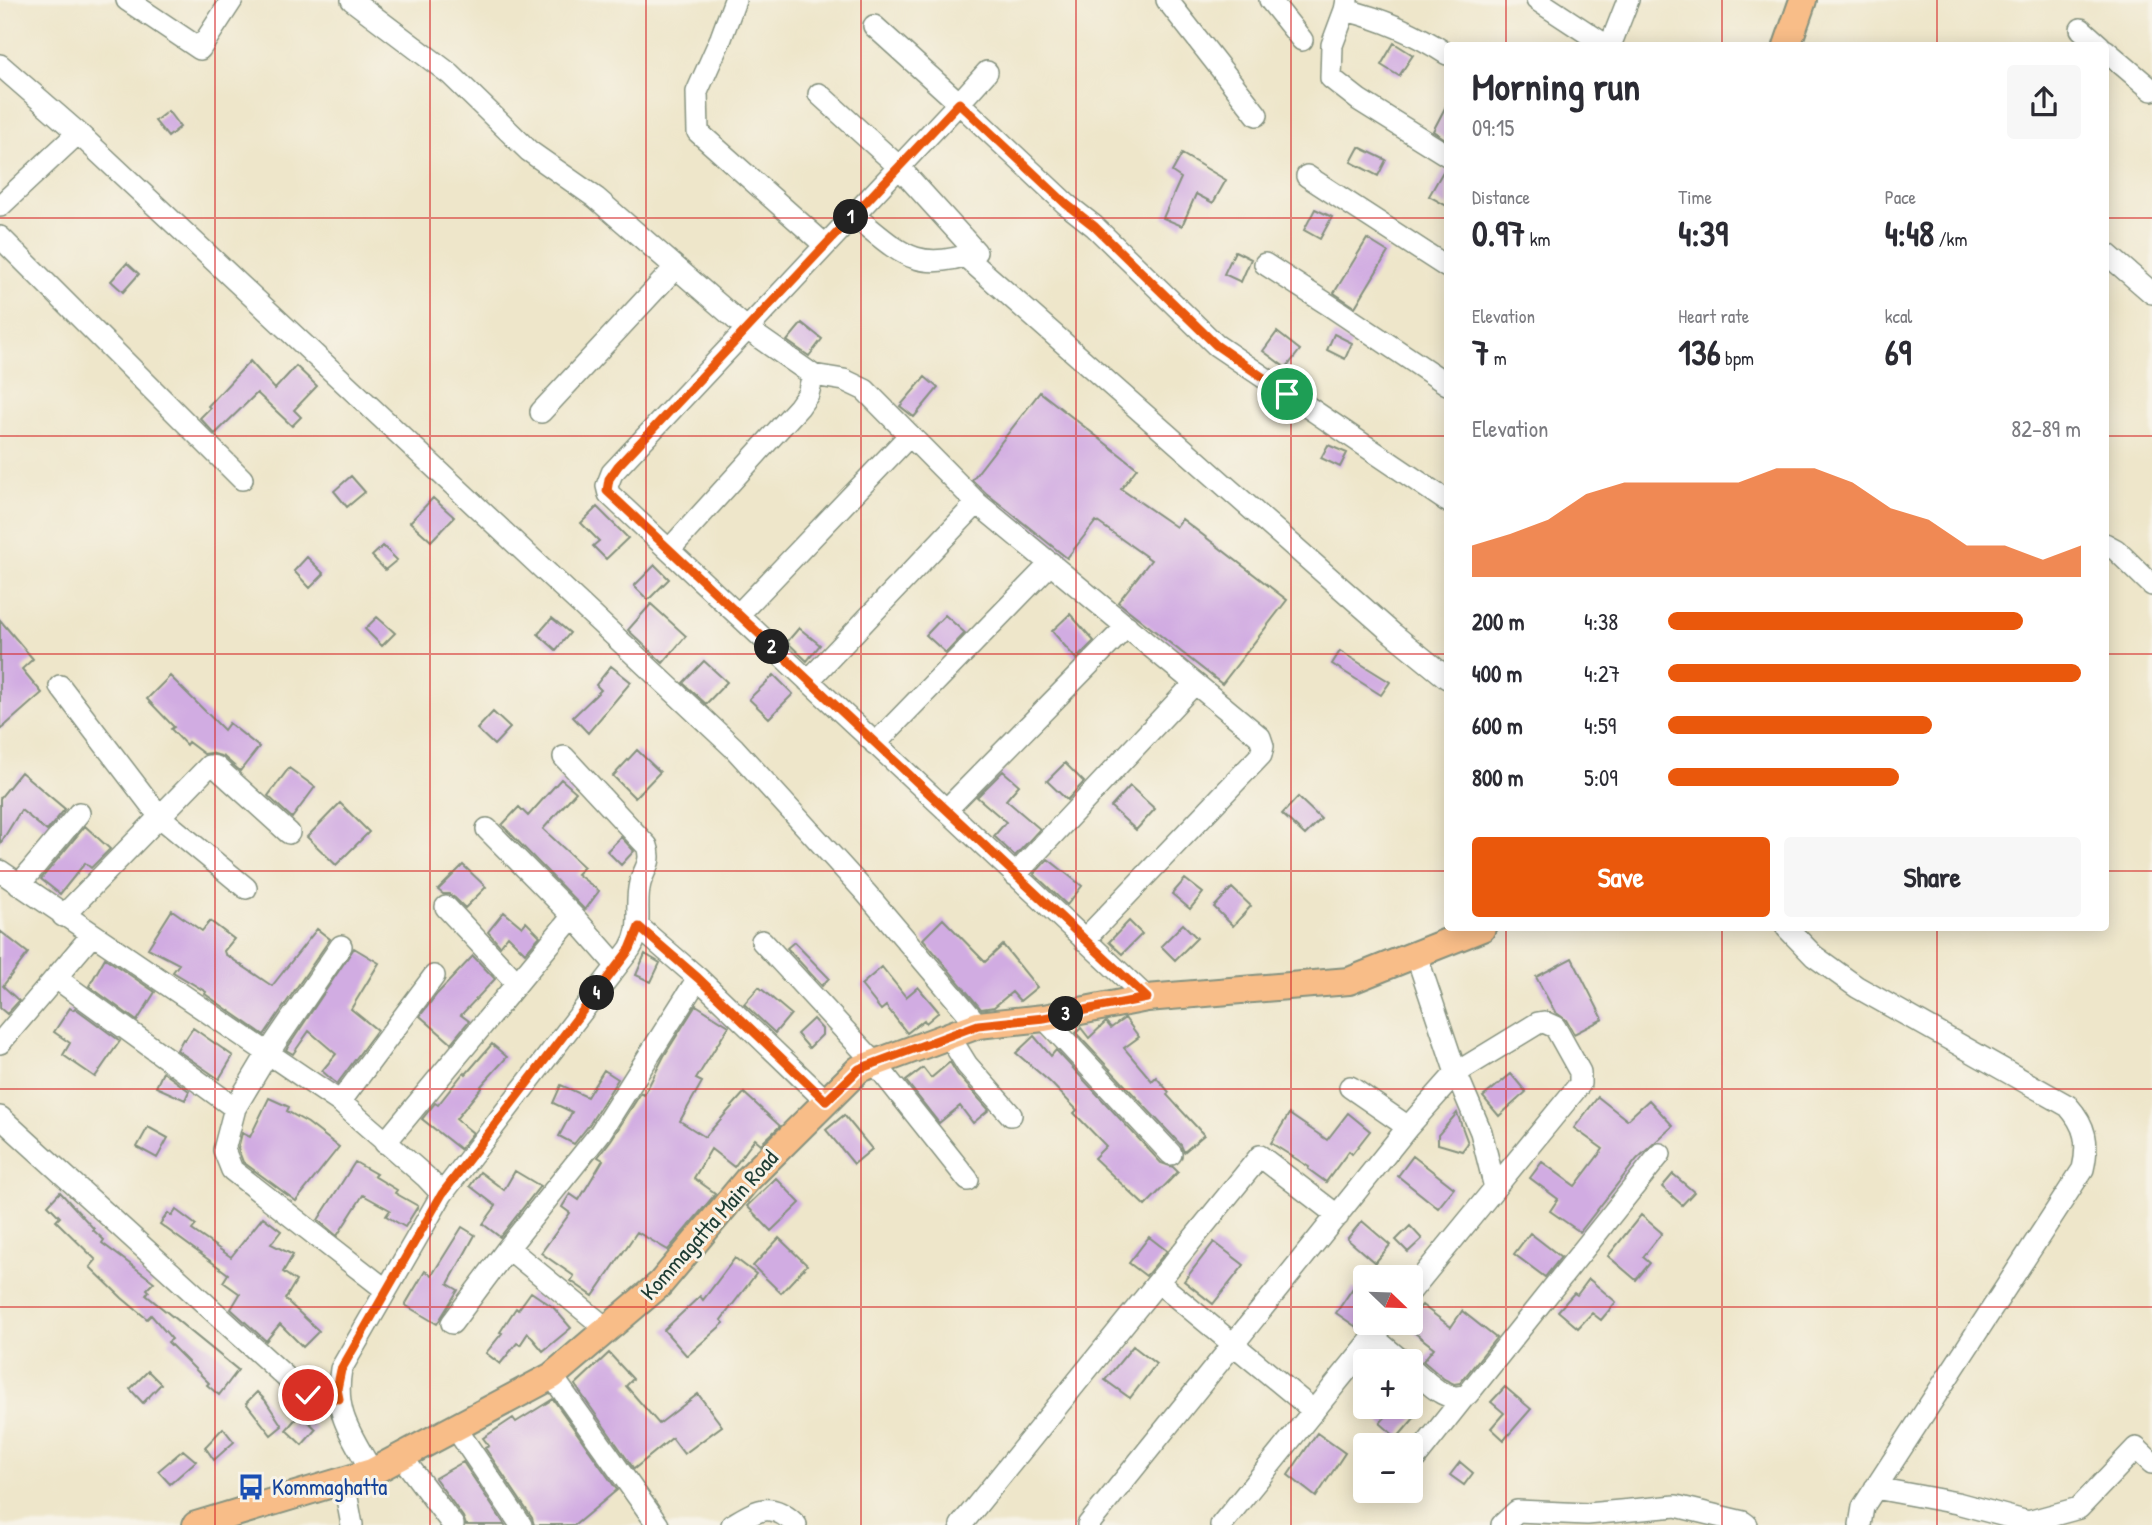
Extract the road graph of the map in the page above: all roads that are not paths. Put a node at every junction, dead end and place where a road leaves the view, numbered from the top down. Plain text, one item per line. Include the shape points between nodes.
1 (127, 0) edge
2 (232, 0) edge
3 (352, 0) edge
4 (735, 0) edge
5 (1167, 0) edge
6 (1270, 0) edge
7 (1537, 0) edge
8 (1628, 0) edge
9 (1803, 0) edge
10 (1346, 5) edge
11 (874, 26) dead end
12 (2081, 29) dead end
13 (1302, 40) dead end
14 (1602, 42) edge
15 (1610, 42) edge
16 (1788, 42) edge
17 (2096, 42) edge
18 (1444, 52) edge
19 (2109, 53) edge
20 (0, 65) edge
21 (987, 72) dead end
22 (2152, 90) edge
23 (819, 94) dead end
24 (959, 103) junction
25 (1257, 115) dead end
26 (78, 133) junction
27 (1444, 153) edge
28 (898, 166) junction
29 (1307, 176) dead end
30 (0, 206) edge
31 (853, 215) junction
32 (0, 236) edge
33 (825, 245) junction
34 (965, 256) junction
35 (2109, 256) edge
36 (1265, 264) dead end
37 (1444, 265) edge
38 (675, 268) junction
39 (2152, 293) edge
40 (747, 329) junction
41 (813, 375) junction
42 (1444, 382) edge
43 (541, 412) dead end
44 (909, 436) junction
45 (242, 479) dead end
46 (1444, 499) edge
47 (977, 503) junction
48 (2109, 546) edge
49 (669, 550) junction
50 (1051, 563) junction
51 (2152, 585) edge
52 (738, 615) junction
53 (1127, 626) junction
54 (1444, 676) edge
55 (808, 681) junction
56 (1194, 684) junction
57 (60, 686) dead end
58 (875, 744) junction
59 (564, 757) dead end
60 (946, 810) junction
61 (79, 813) dead end
62 (160, 817) junction
63 (486, 829) dead end
64 (289, 833) dead end
65 (0, 871) edge
66 (1015, 875) junction
67 (19, 885) junction
68 (246, 888) dead end
69 (446, 907) dead end
70 (63, 916) junction
71 (573, 916) junction
72 (639, 927) junction
73 (1474, 931) edge
74 (1790, 931) edge
75 (92, 935) junction
76 (1084, 940) junction
77 (762, 941) dead end
78 (341, 946) dead end
79 (1416, 954) junction
80 (617, 966) junction
81 (434, 975) dead end
82 (56, 978) junction
83 (698, 978) junction
84 (517, 983) junction
85 (1147, 998) junction
86 (1044, 1018) junction
87 (978, 1025) junction
88 (949, 1035) junction
89 (0, 1043) edge
90 (268, 1053) junction
91 (875, 1063) junction
92 (1456, 1073) junction
93 (1350, 1087) dead end
94 (826, 1101) junction
95 (340, 1102) junction
96 (235, 1108) junction
97 (1011, 1115) dead end
98 (0, 1117) edge
99 (1408, 1127) junction
100 (385, 1143) junction
101 (1171, 1154) dead end
102 (1660, 1154) dead end
103 (968, 1180) dead end
104 (1495, 1188) junction
105 (442, 1194) junction
106 (1338, 1216) junction
107 (509, 1248) junction
108 (1423, 1276) edge
109 (1158, 1282) junction
110 (386, 1290) junction
111 (453, 1323) dead end
112 (607, 1329) junction
113 (1375, 1335) edge
114 (1235, 1345) junction
115 (552, 1376) junction
116 (1423, 1377) edge
117 (1464, 1397) junction
118 (339, 1399) junction
119 (1314, 1410) junction
120 (456, 1427) junction
121 (1423, 1449) edge
122 (401, 1456) junction
123 (2152, 1463) edge
124 (372, 1472) junction
125 (344, 1482) junction
126 (1875, 1488) junction
127 (2079, 1516) edge
128 (2030, 1523) edge
129 (196, 1525) edge
130 (352, 1525) edge
131 (453, 1525) edge
132 (521, 1525) edge
133 (658, 1525) edge
134 (732, 1525) edge
135 (796, 1525) edge
136 (961, 1525) edge
137 (1088, 1525) edge
138 (1221, 1525) edge
139 (1502, 1525) edge
140 (1747, 1525) edge
141 (1860, 1525) edge

1 - 2 street via 200,49
3 - 38 street via 450,74 529,151 596,198
4 - 33 street via 697,92 698,132
5 - 25 street
6 - 13 street
7 - 14 street
8 - 15 street
9 - 16 main road
10 - 18 street via 1421,36
10 - 27 street via 1332,45 1331,78
11 - 24 street
12 - 17 street
19 - 22 street
20 - 26 street
21 - 24 street
23 - 28 street
24 - 28 street
24 - 46 street via 1234,360
26 - 30 street
26 - 87 street via 734,748
28 - 31 street
28 - 34 street via 976,252
29 - 37 street
31 - 33 street
31 - 34 street via 913,258 955,260
32 - 45 street
33 - 40 street
34 - 54 street
35 - 39 street
36 - 42 street
38 - 40 street
38 - 43 street
40 - 41 street
40 - 49 street via 609,479 609,494
41 - 44 street via 844,380 865,390
41 - 49 street via 799,407
44 - 47 street
44 - 52 street
47 - 50 street
47 - 55 street
48 - 51 street
49 - 52 street
50 - 53 street
50 - 58 street
52 - 55 street
53 - 56 street
53 - 60 street
55 - 58 street
56 - 66 street
56 - 76 street via 1260,737 1261,755
57 - 62 street
58 - 60 street
59 - 72 street via 648,846 650,860 640,883 636,915
60 - 66 street
61 - 67 street
62 - 64 street via 214,766
62 - 68 street
62 - 70 street
63 - 71 street
65 - 67 street
66 - 76 street
67 - 70 street
69 - 84 street
70 - 75 street
71 - 80 street
71 - 84 street
72 - 80 street
72 - 83 street
73 - 79 main road, Kommagatta Main Road
74 - 126 street via 1814,956 1857,987 2068,1106 2080,1120 2085,1141 2083,1170
75 - 82 street
75 - 90 street
76 - 85 street
77 - 91 street
78 - 90 street
79 - 85 main road, Kommagatta Main Road via 1349,981
79 - 92 street
80 - 105 street
81 - 95 street
82 - 89 street
82 - 96 street
83 - 94 street
83 - 107 street via 600,1133
84 - 100 street
85 - 86 main road, Kommagatta Main Road
86 - 87 main road, Kommagatta Main Road
86 - 101 street
87 - 88 main road, Kommagatta Main Road
88 - 91 main road, Kommagatta Main Road
88 - 97 street via 967,1065
90 - 95 street
90 - 96 street
91 - 94 main road, Kommagatta Main Road via 859,1069
91 - 103 street
92 - 99 street
92 - 104 street via 1481,1132
92 - 104 street via 1544,1022 1555,1027 1580,1072 1574,1094
93 - 99 street
94 - 112 main road, Kommagatta Main Road via 747,1180 660,1284
95 - 100 street
96 - 110 street via 224,1150 232,1170
98 - 118 street via 299,1390
99 - 106 street
100 - 105 street
102 - 117 street
104 - 108 street
105 - 110 street
106 - 109 street via 1261,1156
106 - 114 street
107 - 111 street
107 - 112 street
109 - 114 street
109 - 136 street
110 - 118 street via 341,1370
112 - 115 main road, Kommagatta Main Road
113 - 119 street
114 - 119 street
114 - 137 street
115 - 120 main road, Kommagatta Main Road
115 - 133 street
116 - 117 street via 1446,1396
117 - 121 street
118 - 124 street via 340,1411
119 - 138 street
120 - 122 main road, Kommagatta Main Road
120 - 132 street
122 - 124 main road, Kommagatta Main Road
122 - 131 street
123 - 127 street via 2136,1448
124 - 125 main road, Kommagatta Main Road
125 - 129 main road, Kommagatta Main Road
125 - 130 street
126 - 128 street
126 - 141 street via 1863,1507
127 - 128 street
134 - 135 street via 758,1510 770,1509
139 - 140 street via 1517,1511 1587,1514 1676,1506

